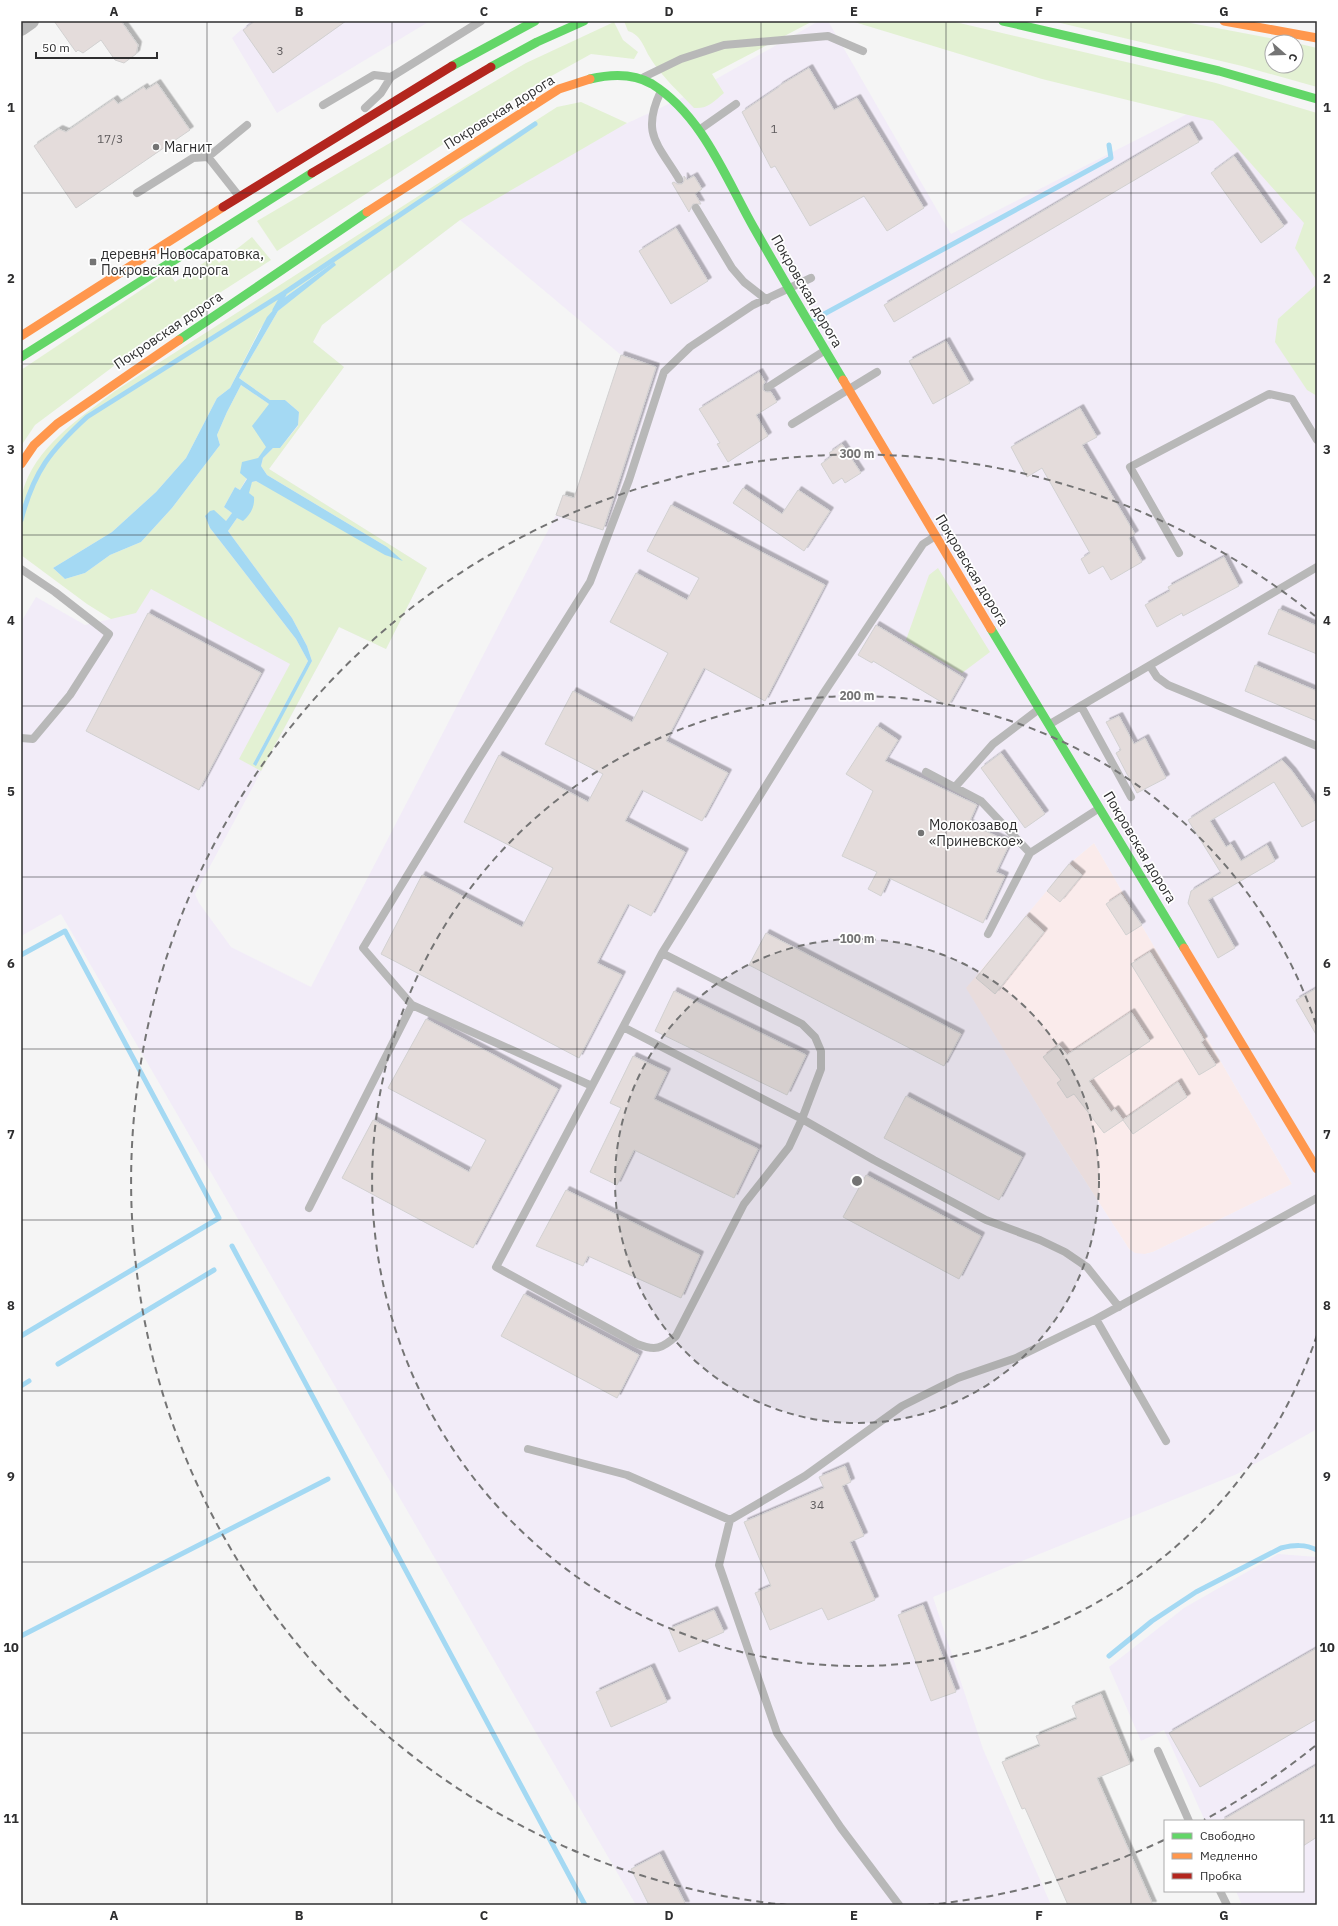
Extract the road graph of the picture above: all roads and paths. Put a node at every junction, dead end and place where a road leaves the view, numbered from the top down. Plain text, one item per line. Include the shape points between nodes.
1 (31, 21) edge
2 (481, 21) edge
3 (535, 21) edge
4 (584, 21) edge
5 (1003, 21) edge
6 (1224, 21) edge
7 (21, 28) edge
8 (1317, 38) edge
9 (862, 51) dead end
10 (391, 76) junction
11 (640, 80) junction
12 (661, 90) junction
13 (1317, 99) edge
14 (736, 104) dead end
15 (323, 105) dead end
16 (247, 125) dead end
17 (348, 129) junction
18 (698, 130) junction
19 (208, 157) junction
20 (679, 179) dead end
21 (137, 193) dead end
22 (239, 196) junction
23 (696, 208) dead end
24 (811, 278) dead end
25 (789, 290) junction
26 (767, 300) junction
27 (21, 336) edge
28 (825, 350) junction
29 (21, 357) edge
30 (877, 372) dead end
31 (768, 387) dead end
32 (848, 389) junction
33 (792, 424) dead end
34 (1317, 440) edge
35 (21, 464) edge
36 (935, 536) junction
37 (1179, 553) dead end
38 (1317, 567) edge
39 (21, 569) edge
40 (1150, 666) junction
41 (1081, 706) junction
42 (1040, 708) junction
43 (1050, 724) junction
44 (21, 738) edge
45 (1317, 746) edge
46 (926, 772) dead end
47 (955, 787) junction
48 (1131, 796) dead end
49 (1100, 807) junction
50 (1030, 853) junction
51 (988, 934) dead end
52 (662, 953) junction
53 (412, 1005) junction
54 (622, 1028) junction
55 (592, 1086) junction
56 (802, 1119) junction
57 (1317, 1169) edge
58 (1317, 1198) edge
59 (309, 1208) dead end
60 (1119, 1307) junction
61 (1096, 1319) junction
62 (1166, 1441) dead end
63 (528, 1449) dead end
64 (730, 1520) junction
65 (1158, 1751) dead end
66 (1189, 1820) edge
67 (1220, 1892) edge
68 (899, 1905) edge
69 (1227, 1905) edge

1 - 7 street
2 - 10 lane
3 - 17 street via 438,74
4 - 29 street via 504,61 328,162
5 - 13 street via 1218,71
6 - 8 street
9 - 11 lane via 828,36 724,45 681,59
10 - 15 lane via 374,75
10 - 17 lane via 381,93
11 - 12 street, Покровская дорога
11 - 35 street, Покровская дорога via 613,73 583,79 559,89 366,212 63,419 43,435
12 - 18 street, Покровская дорога
12 - 20 lane via 650,125 655,141
14 - 18 lane
16 - 19 lane
17 - 22 street
18 - 25 street, Покровская дорога
19 - 21 lane via 193,158
19 - 22 lane
22 - 27 street
23 - 26 lane via 732,268 744,282
24 - 25 lane
25 - 26 lane
25 - 28 street, Покровская дорога
26 - 53 lane via 753,305 690,347 664,372 629,480 590,582 363,948
28 - 31 lane
28 - 32 street, Покровская дорога
30 - 32 lane
32 - 33 lane
32 - 36 street, Покровская дорога
34 - 37 lane via 1292,399 1269,394 1130,468
36 - 42 street, Покровская дорога
36 - 52 lane via 923,544 823,694
38 - 40 lane
39 - 44 lane via 109,634 70,695 33,738
40 - 41 lane
40 - 45 lane via 1157,677 1168,685
41 - 43 lane
41 - 48 lane
42 - 43 street, Покровская дорога
42 - 47 lane via 994,744
43 - 49 street, Покровская дорога
46 - 47 lane
47 - 50 lane via 982,800
49 - 50 lane
49 - 57 street, Покровская дорога
50 - 51 lane
52 - 54 lane
52 - 56 lane via 802,1024 815,1037 821,1051 821,1069
53 - 55 lane
53 - 59 lane
54 - 55 lane
54 - 56 lane
55 - 56 lane via 496,1267 650,1349 666,1346 676,1336 744,1204 789,1147
56 - 60 lane via 986,1220 1065,1252 1087,1267
58 - 60 lane
60 - 61 lane
61 - 62 lane
61 - 64 lane via 1016,1358 958,1378 902,1406 805,1476
63 - 64 lane via 627,1475
64 - 68 lane via 719,1565 777,1732 841,1828
65 - 66 lane
67 - 69 lane

